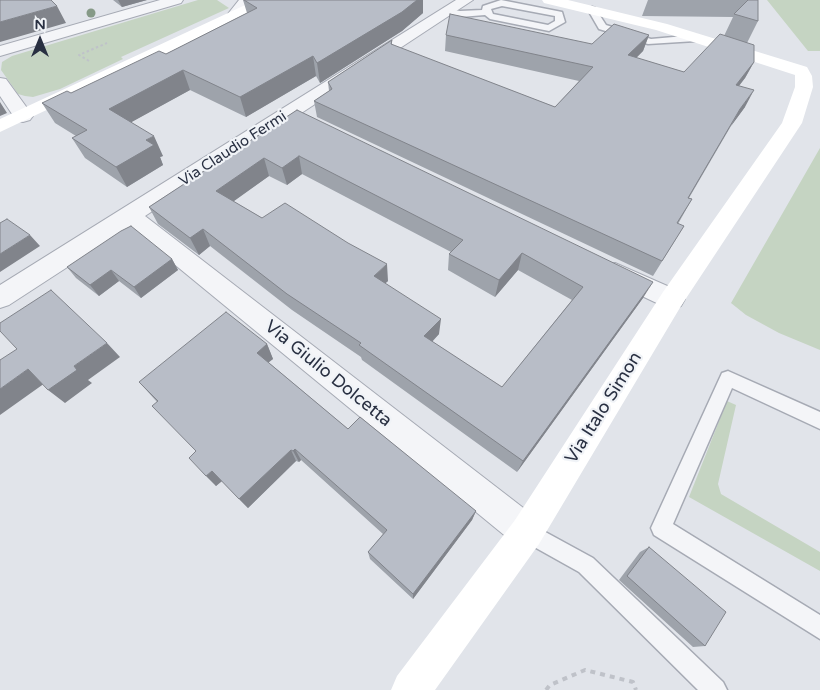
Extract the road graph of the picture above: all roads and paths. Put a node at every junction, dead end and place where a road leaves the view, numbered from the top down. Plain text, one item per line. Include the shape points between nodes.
1 (176, 0) edge
2 (251, 0) edge
3 (268, 0) edge
4 (466, 0) edge
5 (549, 0) edge
6 (591, 5) edge
7 (448, 12) junction
8 (488, 12) junction
9 (235, 15) junction
10 (111, 41) dead end
11 (0, 51) edge
12 (94, 64) dead end
13 (807, 69) junction
14 (0, 83) edge
15 (820, 86) edge
16 (820, 103) edge
17 (289, 113) junction
18 (23, 116) junction
19 (792, 123) junction
20 (312, 125) edge
21 (0, 126) edge
22 (129, 215) junction
23 (598, 263) edge
24 (0, 298) edge
25 (672, 299) junction
26 (820, 421) edge
27 (527, 532) junction
28 (820, 628) edge
29 (411, 690) edge
30 (546, 690) edge
31 (636, 690) edge
32 (715, 690) edge

1 - 11 street
2 - 9 main road
3 - 9 main road
4 - 7 street, Via Claudio Fermi
5 - 6 main road
6 - 13 main road
6 - 13 main road via 680,24
7 - 8 lane
7 - 17 street, Via Claudio Fermi
8 - 8 lane via 490,16 549,28 560,22 559,14 501,3 486,8
9 - 18 main road
10 - 12 path via 79,55
13 - 15 main road
13 - 19 main road, Via Italo Simon
14 - 18 street
16 - 19 main road, Via Italo Simon
17 - 20 street
17 - 22 street, Via Claudio Fermi
18 - 21 main road
19 - 25 main road, Via Italo Simon
22 - 24 street, Via Claudio Fermi
22 - 27 street, Via Giulio Dolcetta
23 - 25 street
25 - 27 main road, Via Italo Simon
26 - 28 lane via 728,378 661,528
27 - 29 main road, Via Italo Simon
27 - 32 lane via 586,565
30 - 31 path via 550,685 586,670 633,682

